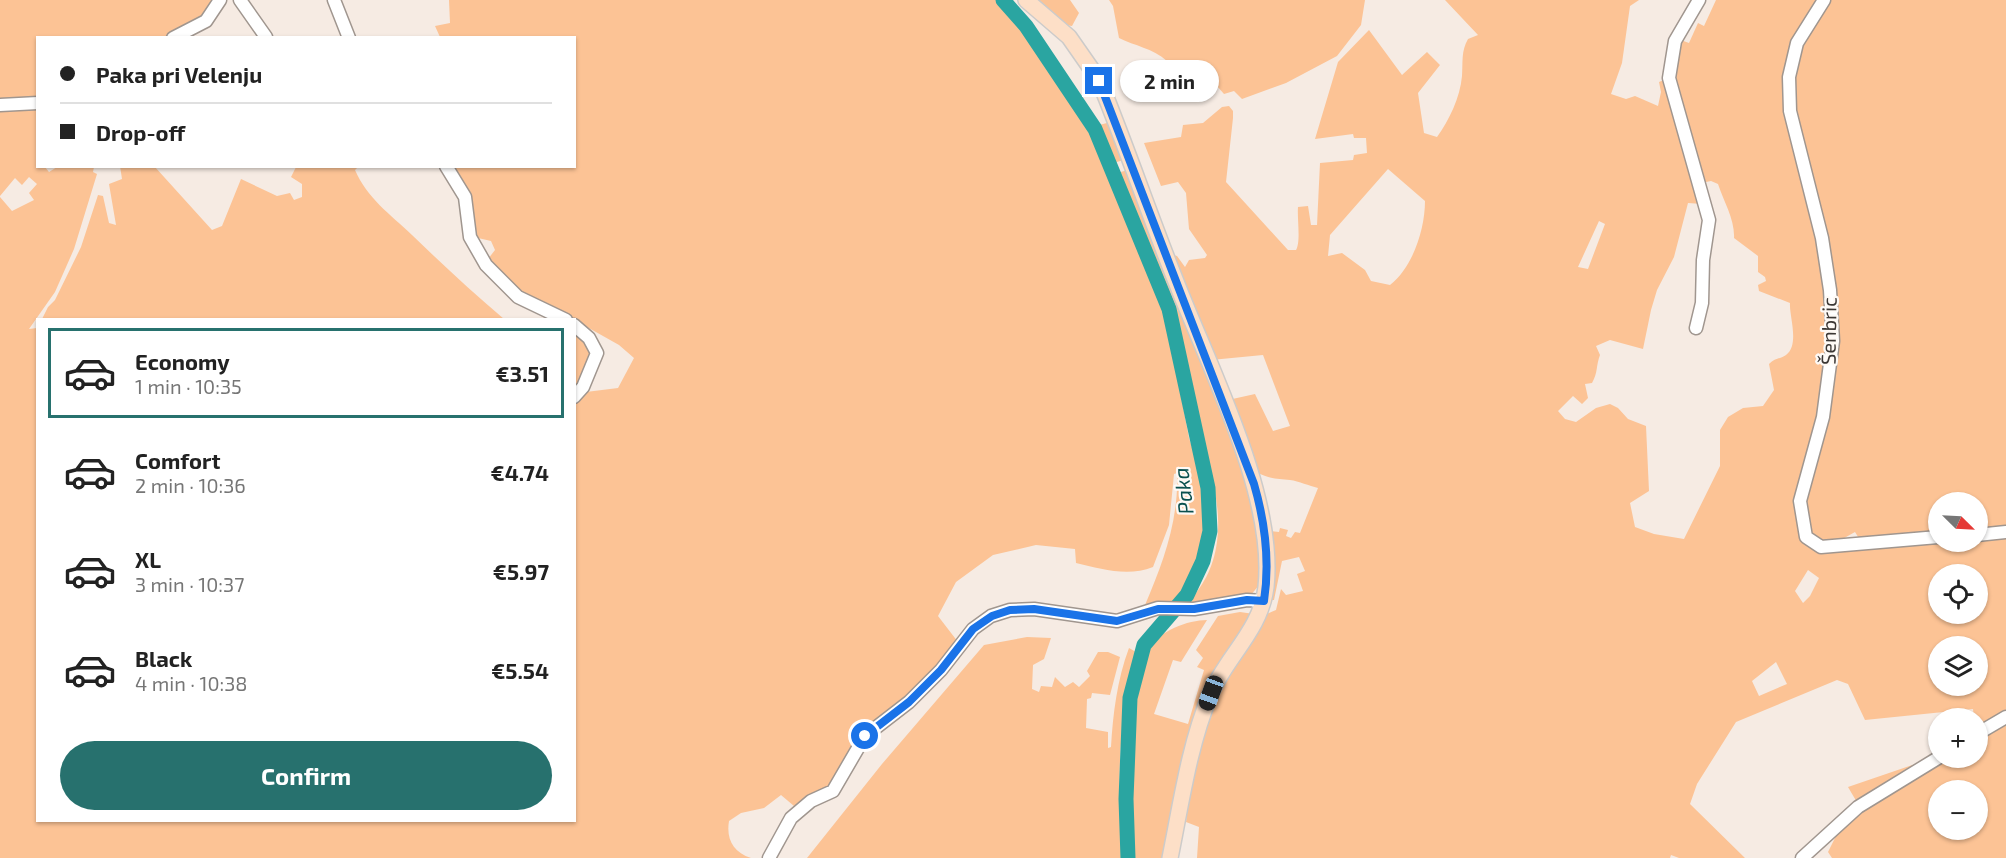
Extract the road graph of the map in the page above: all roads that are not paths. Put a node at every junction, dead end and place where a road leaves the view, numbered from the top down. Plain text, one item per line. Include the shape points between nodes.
1 (220, 0) edge
2 (240, 0) edge
3 (334, 0) edge
4 (1026, 0) edge
5 (1699, 0) edge
6 (1824, 0) edge
7 (198, 32) edge
8 (181, 36) edge
9 (265, 36) edge
10 (348, 36) edge
11 (36, 104) edge
12 (0, 105) edge
13 (447, 168) edge
14 (562, 318) edge
15 (576, 327) edge
16 (1696, 328) dead end
17 (576, 395) edge
18 (2006, 532) edge
19 (1988, 534) edge
20 (1928, 538) edge
21 (1264, 601) junction
22 (2006, 717) edge
23 (1988, 728) edge
24 (1928, 764) edge
25 (769, 858) edge
26 (1170, 858) edge
27 (1802, 858) edge

1 - 7 street
2 - 9 street
3 - 10 street
4 - 21 main road via 1070,37 1108,102 1254,484 1265,537
5 - 16 street via 1675,41 1669,78 1709,220
6 - 20 street, Šenbric via 1797,43 1789,77 1790,111 1822,237 1833,341 1823,417 1800,501 1803,522 1806,537 1821,546
7 - 8 street
11 - 12 street
13 - 14 street via 465,197 470,237 498,279 518,297
15 - 17 street via 597,352
18 - 19 street
21 - 25 street via 1158,609 1117,621 1034,609 992,616 973,629 909,702 865,736 833,791 811,801 791,818
21 - 26 main road via 1255,624 1211,693 1199,726
22 - 23 street
24 - 27 street via 1858,807

